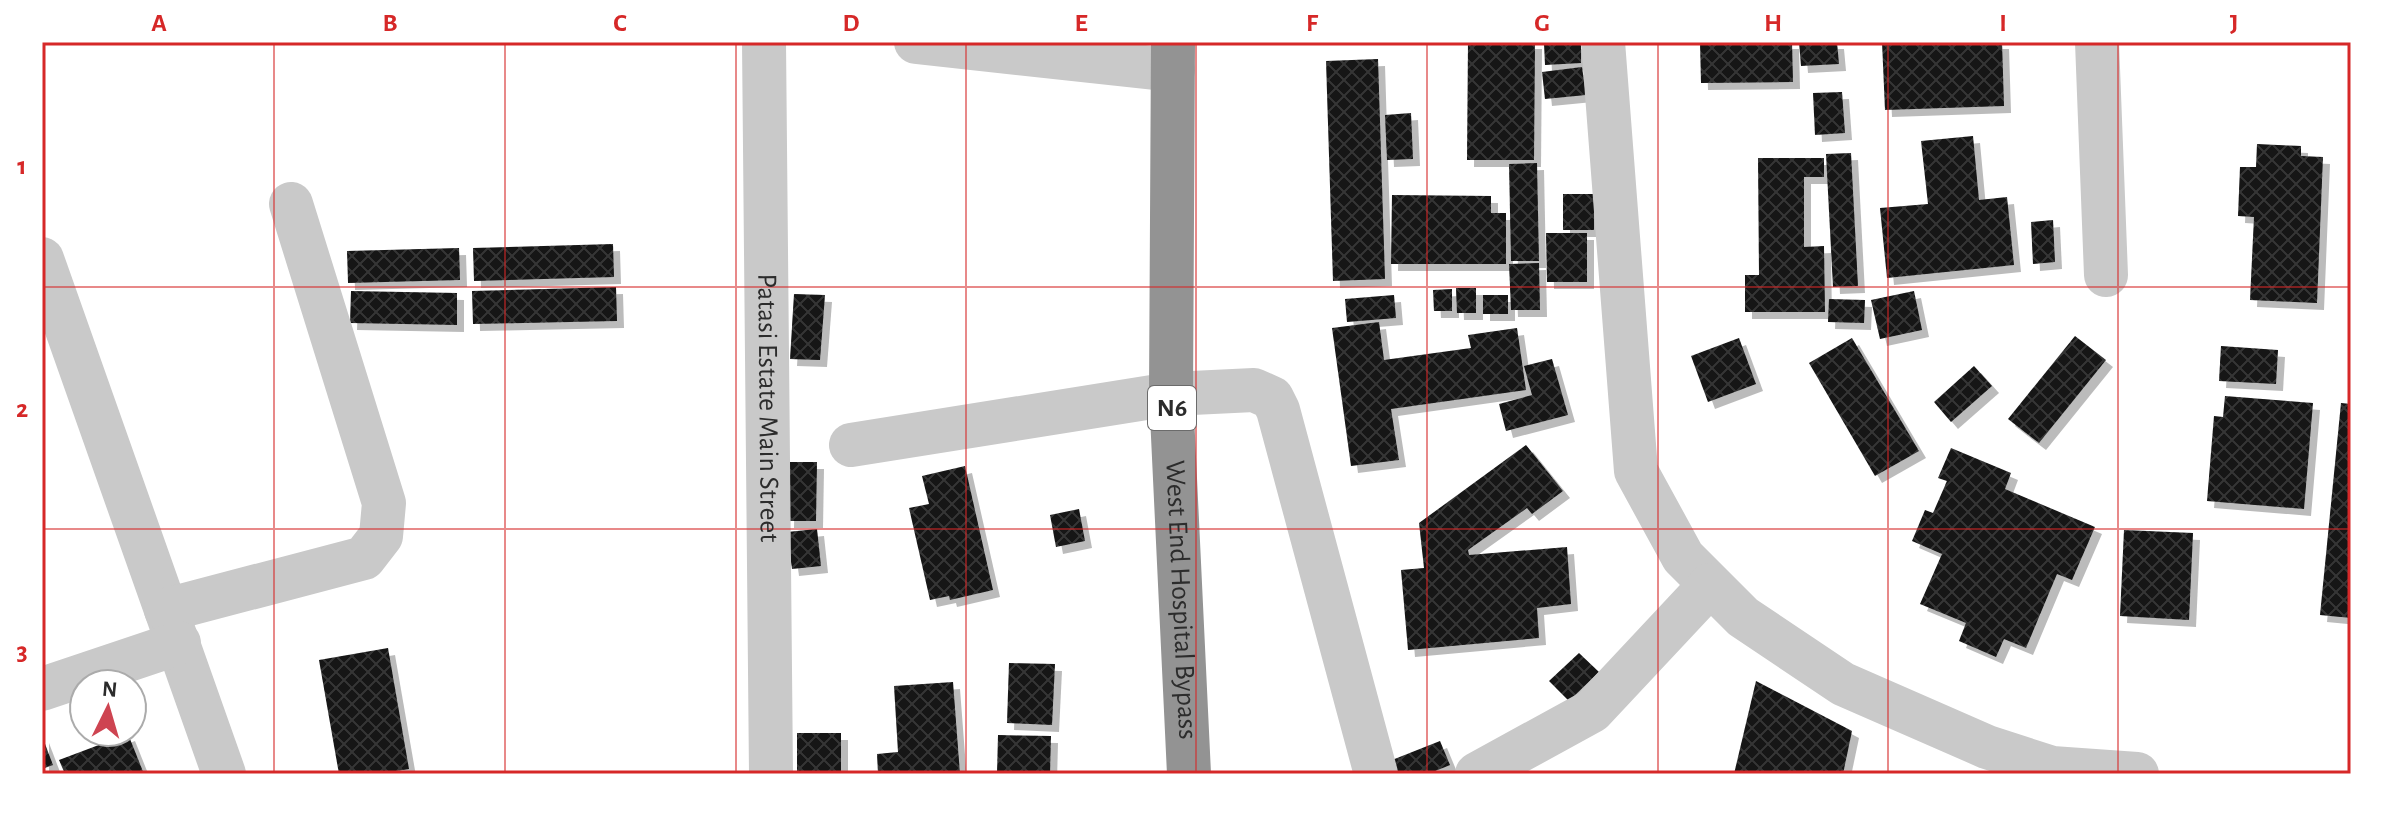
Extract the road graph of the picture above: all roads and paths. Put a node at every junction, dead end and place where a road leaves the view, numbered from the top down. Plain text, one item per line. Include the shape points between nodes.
1 (764, 42) edge
2 (916, 42) edge
3 (1603, 42) edge
4 (2097, 42) edge
5 (1173, 56) edge
6 (291, 204) dead end
7 (42, 259) edge
8 (2106, 275) dead end
9 (1171, 394) junction
10 (851, 445) dead end
11 (1710, 585) junction
12 (173, 626) junction
13 (42, 689) edge
14 (2052, 771) edge
15 (224, 774) edge
16 (771, 774) edge
17 (1189, 774) edge
18 (1376, 774) edge
19 (1477, 774) edge
20 (2137, 774) edge

1 - 16 street, Patasi Estate Main Street
2 - 5 street
3 - 11 street via 1636,471 1683,557
4 - 8 street
5 - 9 highway, West End Hospital Bypass / N6
6 - 12 street via 384,503 381,536 364,558
7 - 12 street
9 - 10 street
9 - 17 highway, West End Hospital Bypass / N6
9 - 18 street via 1254,390 1272,398
11 - 14 street via 1743,617 1843,684
11 - 19 street via 1592,711
12 - 13 street
12 - 15 street
14 - 20 street

